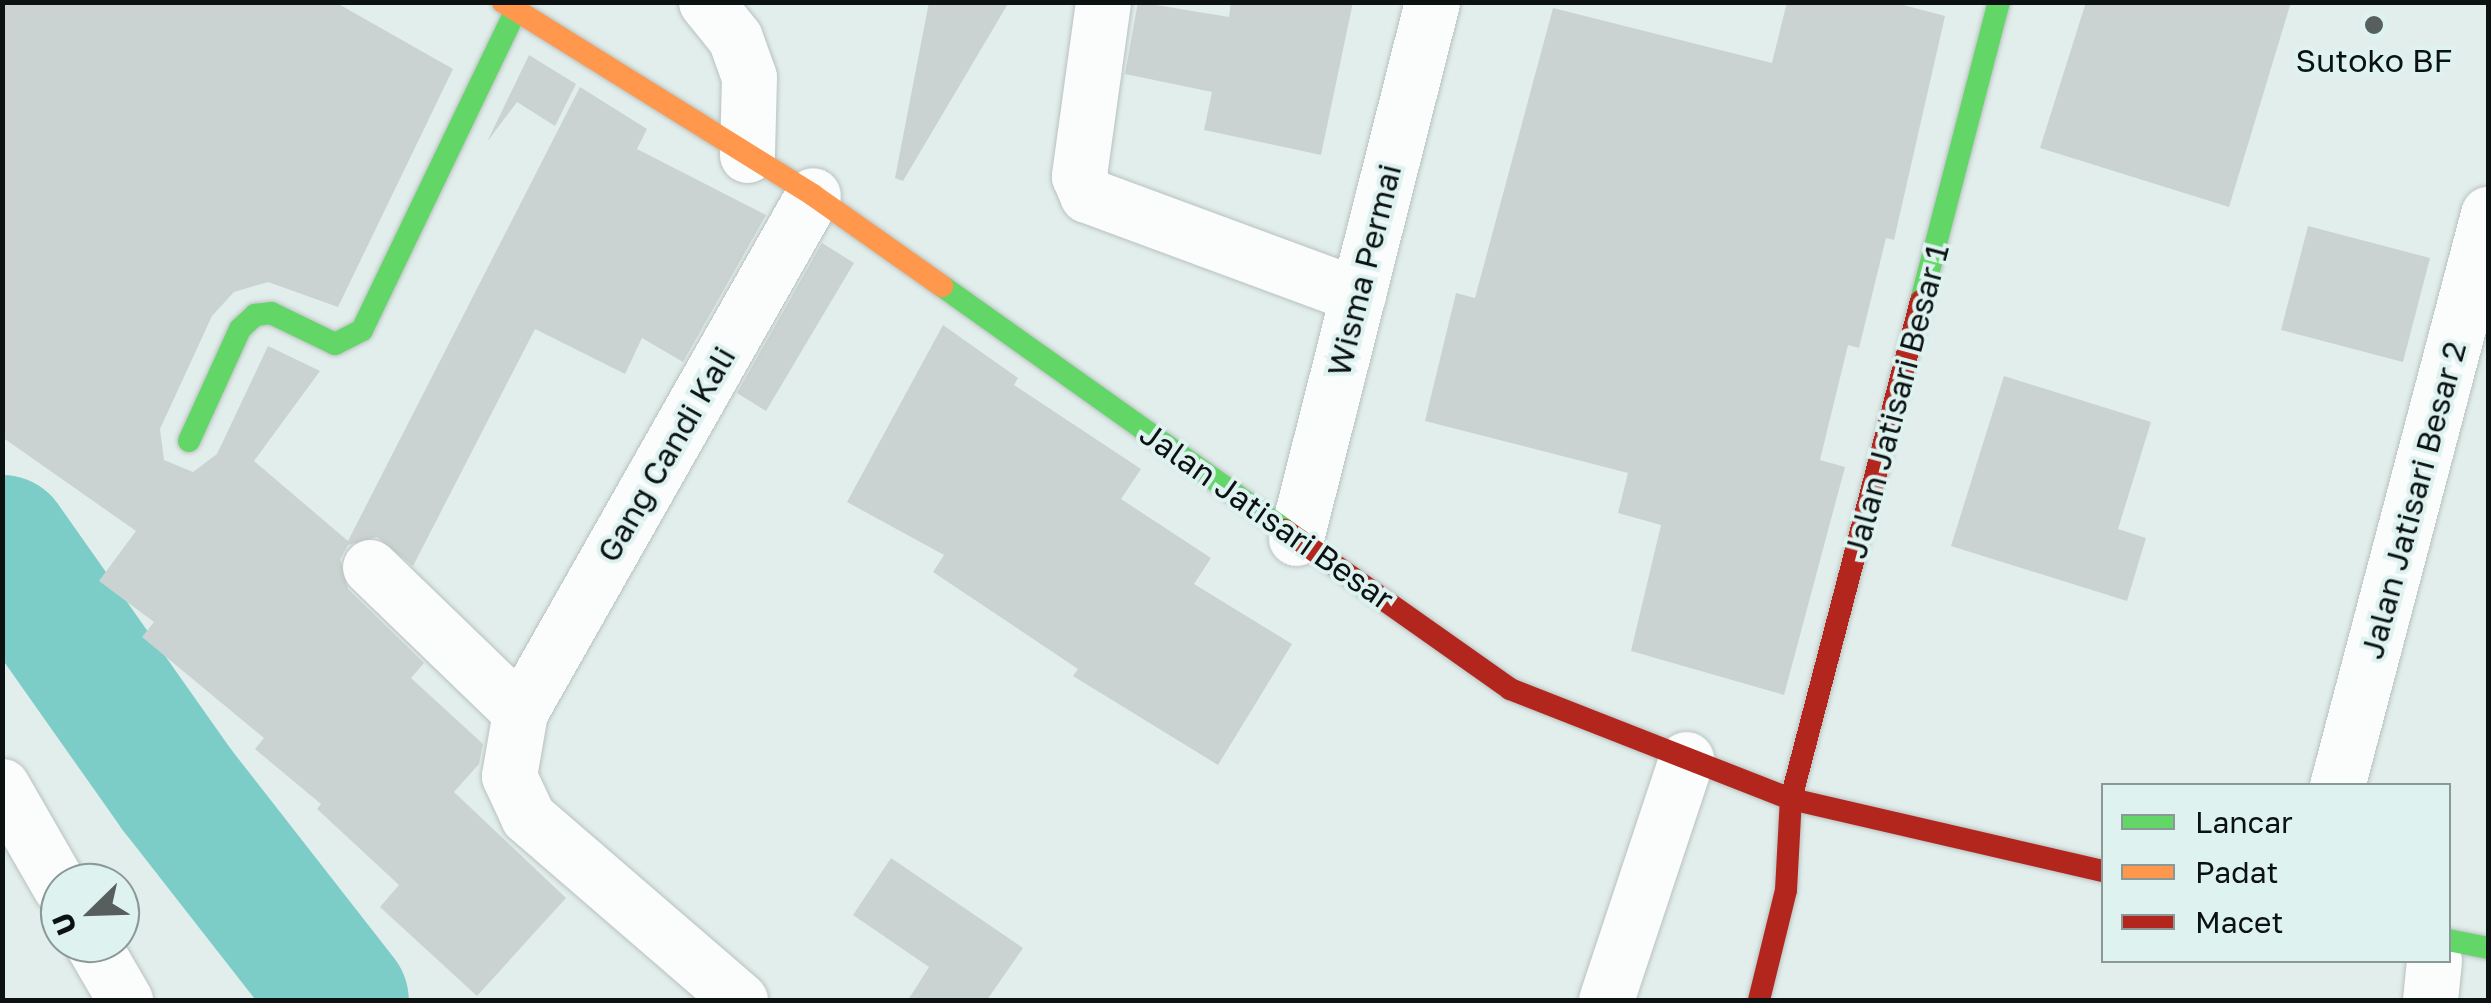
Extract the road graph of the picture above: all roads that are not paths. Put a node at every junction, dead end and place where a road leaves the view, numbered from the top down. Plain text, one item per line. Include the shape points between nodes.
1 (706, 2) edge
2 (1103, 2) edge
3 (1432, 2) edge
4 (1999, 2) edge
5 (510, 6) edge
6 (747, 154) junction
7 (813, 196) junction
8 (2488, 214) edge
9 (1358, 295) junction
10 (189, 442) dead end
11 (1296, 538) junction
12 (370, 567) dead end
13 (520, 712) junction
14 (1686, 758) junction
15 (2338, 783) edge
16 (2, 786) edge
17 (1791, 799) junction
18 (46, 863) edge
19 (2101, 870) edge
20 (2451, 941) edge
21 (2488, 948) edge
22 (104, 963) edge
23 (2434, 963) edge
24 (125, 1000) edge
25 (740, 1000) edge
26 (1606, 1000) edge
27 (1759, 1000) edge
28 (2430, 1000) edge

1 - 6 street via 735,38 749,77
2 - 9 street via 1079,176 1087,195
3 - 9 street, Wisma Permai
4 - 17 street, Jalan Jatisari Besar 1
5 - 6 street, Jalan Jatisari Besar
5 - 10 street via 362,330 335,344 271,314 255,315 240,329
6 - 7 street, Jalan Jatisari Besar
7 - 11 street, Jalan Jatisari Besar
7 - 13 street, Gang Candi Kali
8 - 15 street, Jalan Jatisari Besar 2
9 - 11 street, Wisma Permai
11 - 14 street, Jalan Jatisari Besar via 1510,689
12 - 13 street
13 - 25 street, Gang Candi Kali via 509,776 528,817
14 - 17 street, Jalan Jatisari Besar
14 - 26 street
16 - 18 street
17 - 19 street, Jalan Jatisari Besar
17 - 27 street, Jalan Jatisari Besar 1 via 1786,890
20 - 21 street
22 - 24 street
23 - 28 street

